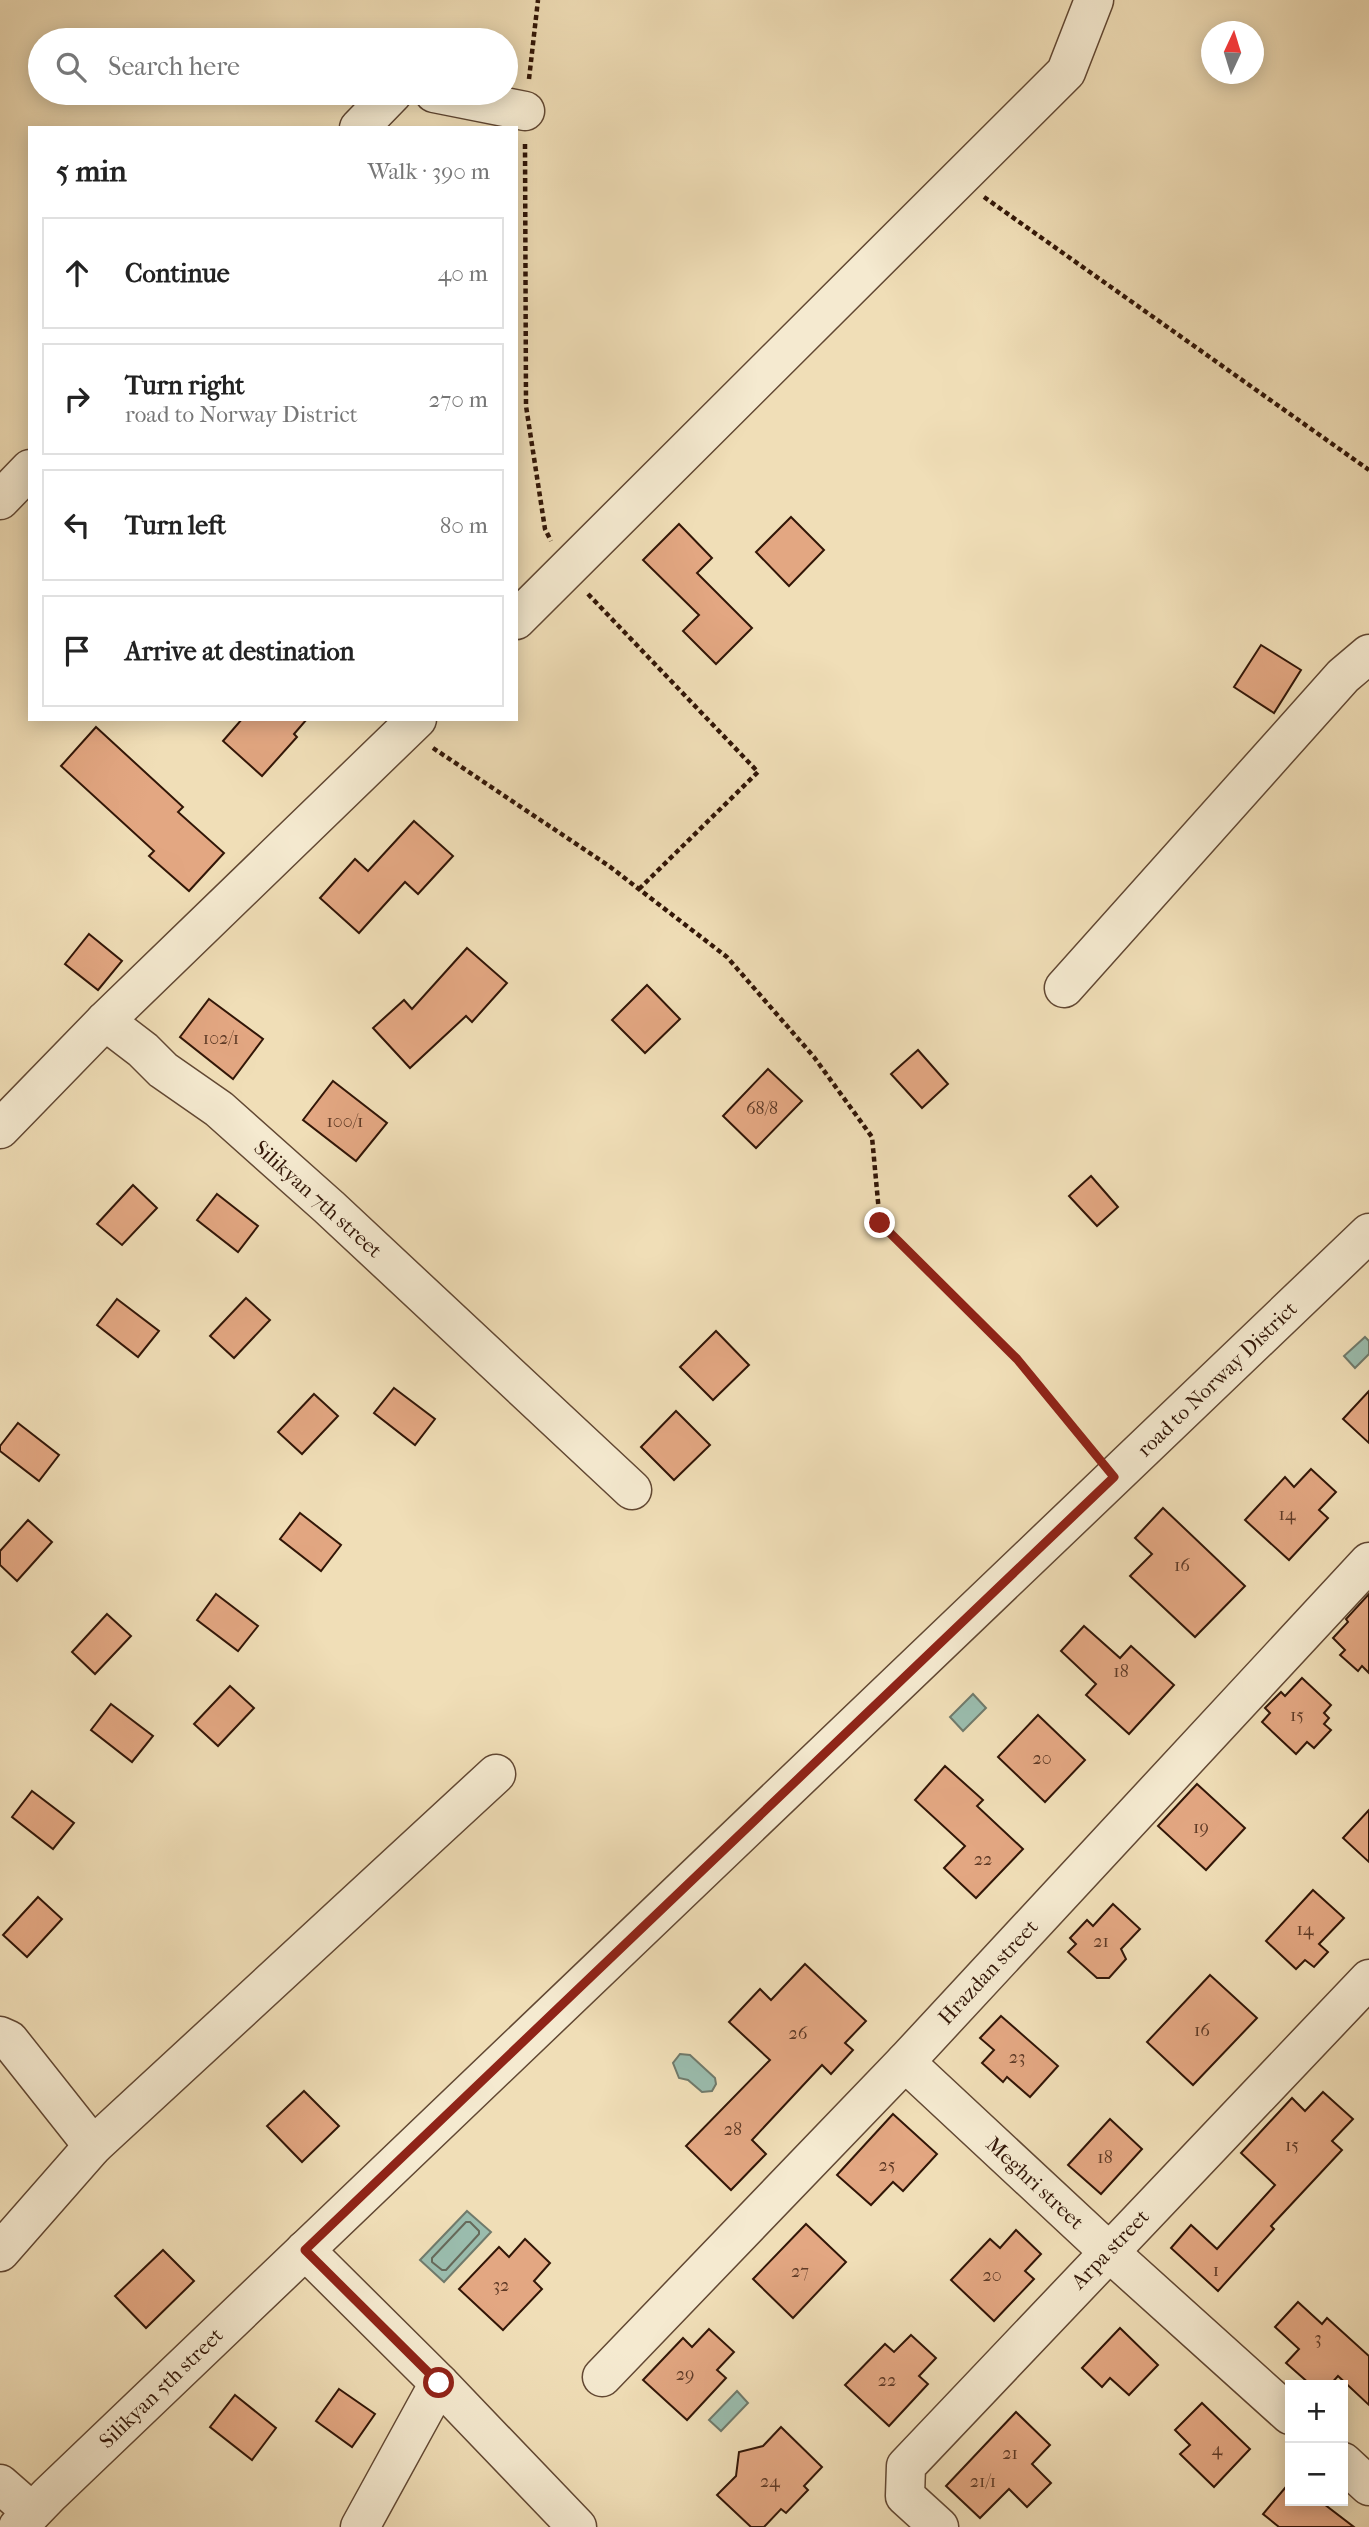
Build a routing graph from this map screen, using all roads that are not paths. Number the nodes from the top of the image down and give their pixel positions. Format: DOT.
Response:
graph roads {
  1 [pos="1091,2"];
  2 [pos="381,105"];
  3 [pos="495,105"];
  4 [pos="525,111"];
  5 [pos="361,126"];
  6 [pos="28,471"];
  7 [pos="0,500"];
  8 [pos="518,618"];
  9 [pos="1369,654"];
  10 [pos="422,732"];
  11 [pos="1064,988"];
  12 [pos="105,1021"];
  13 [pos="0,1129"];
  14 [pos="1369,1233"];
  15 [pos="632,1490"];
  16 [pos="1369,1562"];
  17 [pos="496,1774"];
  18 [pos="1369,1979"];
  19 [pos="0,2036"];
  20 [pos="905,2062"];
  21 [pos="93,2147"];
  22 [pos="305,2250"];
  23 [pos="1108,2251"];
  24 [pos="0,2252"];
  25 [pos="602,2377"];
  26 [pos="439,2383"];
  27 [pos="1285,2410"];
  28 [pos="1348,2467"];
  29 [pos="0,2484"];
  30 [pos="1369,2486"];
  31 [pos="25,2520"];
  32 [pos="360,2527"];
  33 [pos="577,2527"];
  34 [pos="939,2527"];
  1 -- 8 [label="street"];
  2 -- 5 [label="street"];
  3 -- 4 [label="street"];
  6 -- 7 [label="street"];
  9 -- 11 [label="street"];
  10 -- 12 [label="street"];
  12 -- 13 [label="street"];
  12 -- 15 [label="street, Silikyan 7th street"];
  14 -- 22 [label="street, road to Norway District"];
  16 -- 20 [label="street, Hrazdan street"];
  17 -- 21 [label="street"];
  18 -- 23 [label="street, Arpa street"];
  19 -- 21 [label="street"];
  20 -- 23 [label="street, Meghri street"];
  20 -- 25 [label="street, Hrazdan street"];
  21 -- 24 [label="street"];
  22 -- 26 [label="street"];
  22 -- 31 [label="street, Silikyan 5th street"];
  23 -- 27 [label="street, Meghri street"];
  23 -- 34 [label="street, Arpa street"];
  26 -- 32 [label="street"];
  26 -- 33 [label="street"];
  28 -- 30 [label="street"];
  29 -- 31 [label="street"];
}
